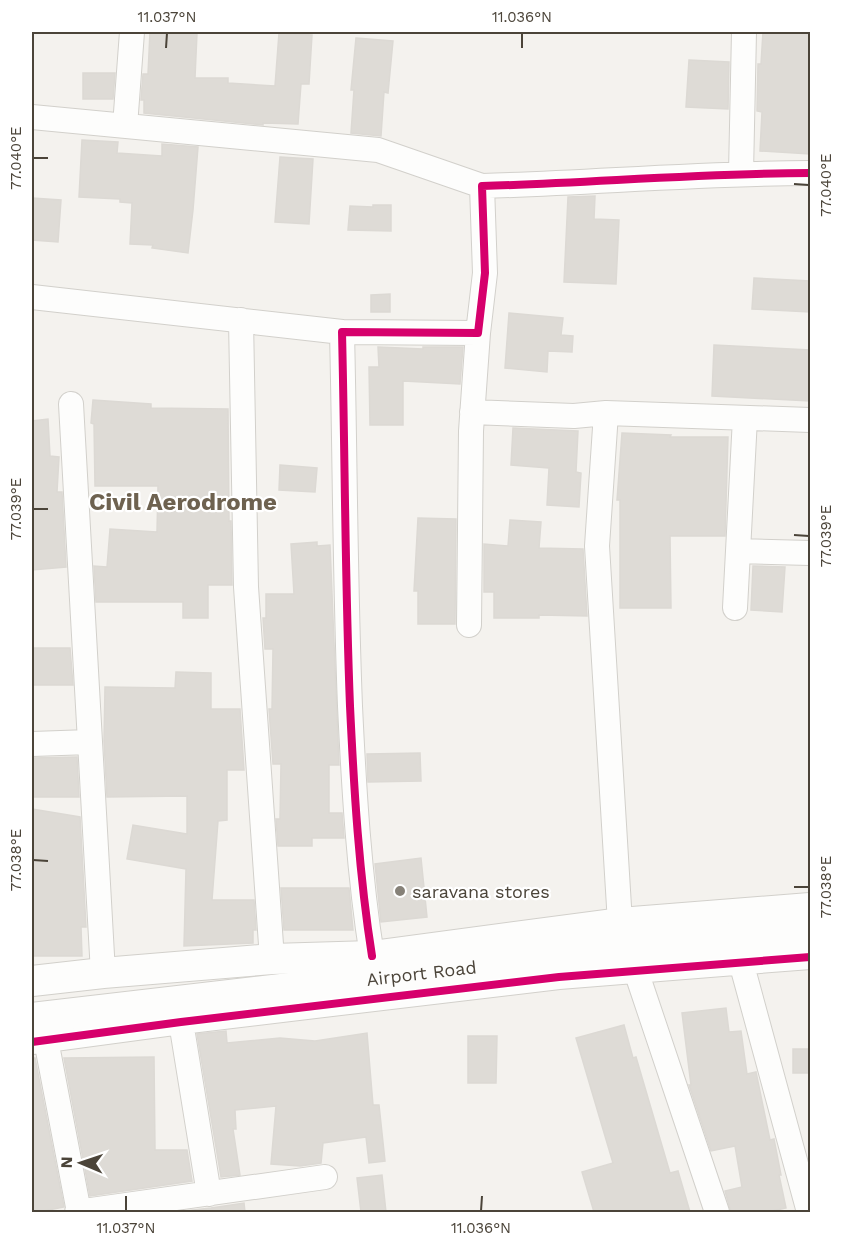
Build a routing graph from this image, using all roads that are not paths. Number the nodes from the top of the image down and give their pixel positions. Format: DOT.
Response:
graph roads {
  1 [pos="132,32"];
  2 [pos="744,32"];
  3 [pos="32,117"];
  4 [pos="125,126"];
  5 [pos="741,173"];
  6 [pos="810,173"];
  7 [pos="482,186"];
  8 [pos="32,297"];
  9 [pos="241,320"];
  10 [pos="342,332"];
  11 [pos="478,333"];
  12 [pos="71,404"];
  13 [pos="472,412"];
  14 [pos="606,413"];
  15 [pos="745,418"];
  16 [pos="810,420"];
  17 [pos="738,551"];
  18 [pos="810,553"];
  19 [pos="735,608"];
  20 [pos="469,624"];
  21 [pos="90,742"];
  22 [pos="32,744"];
  23 [pos="810,908"];
  24 [pos="620,923"];
  25 [pos="810,933"];
  26 [pos="372,956"];
  27 [pos="810,957"];
  28 [pos="272,959"];
  29 [pos="741,962"];
  30 [pos="636,971"];
  31 [pos="103,973"];
  32 [pos="32,981"];
  33 [pos="181,1022"];
  34 [pos="36,1033"];
  35 [pos="805,1176"];
  36 [pos="325,1177"];
  37 [pos="208,1194"];
  38 [pos="78,1212"];
  39 [pos="717,1212"];
  40 [pos="809,1212"];
  1 -- 4 [label="street"];
  2 -- 5 [label="street"];
  3 -- 4 [label="street"];
  4 -- 7 [label="street"];
  5 -- 6 [label="street"];
  5 -- 7 [label="street"];
  7 -- 11 [label="street"];
  8 -- 9 [label="street"];
  9 -- 10 [label="street"];
  9 -- 28 [label="street"];
  10 -- 11 [label="street"];
  10 -- 26 [label="street"];
  11 -- 13 [label="street"];
  12 -- 21 [label="street"];
  13 -- 14 [label="street"];
  13 -- 20 [label="street"];
  14 -- 15 [label="street"];
  14 -- 24 [label="street"];
  15 -- 16 [label="street"];
  15 -- 17 [label="street"];
  17 -- 18 [label="street"];
  17 -- 19 [label="street"];
  21 -- 22 [label="street"];
  21 -- 31 [label="street"];
  23 -- 24 [label="street, Airport Road"];
  24 -- 26 [label="street, Airport Road"];
  25 -- 34 [label="street, Airport Road"];
  26 -- 28 [label="street, Airport Road"];
  27 -- 29 [label="street"];
  28 -- 31 [label="street, Airport Road"];
  29 -- 30 [label="street"];
  29 -- 35 [label="street"];
  30 -- 33 [label="street"];
  30 -- 39 [label="street"];
  31 -- 32 [label="street, Airport Road"];
  33 -- 34 [label="street"];
  33 -- 37 [label="street"];
  34 -- 38 [label="street"];
  35 -- 40 [label="street"];
  36 -- 37 [label="street"];
  37 -- 38 [label="street"];
}
